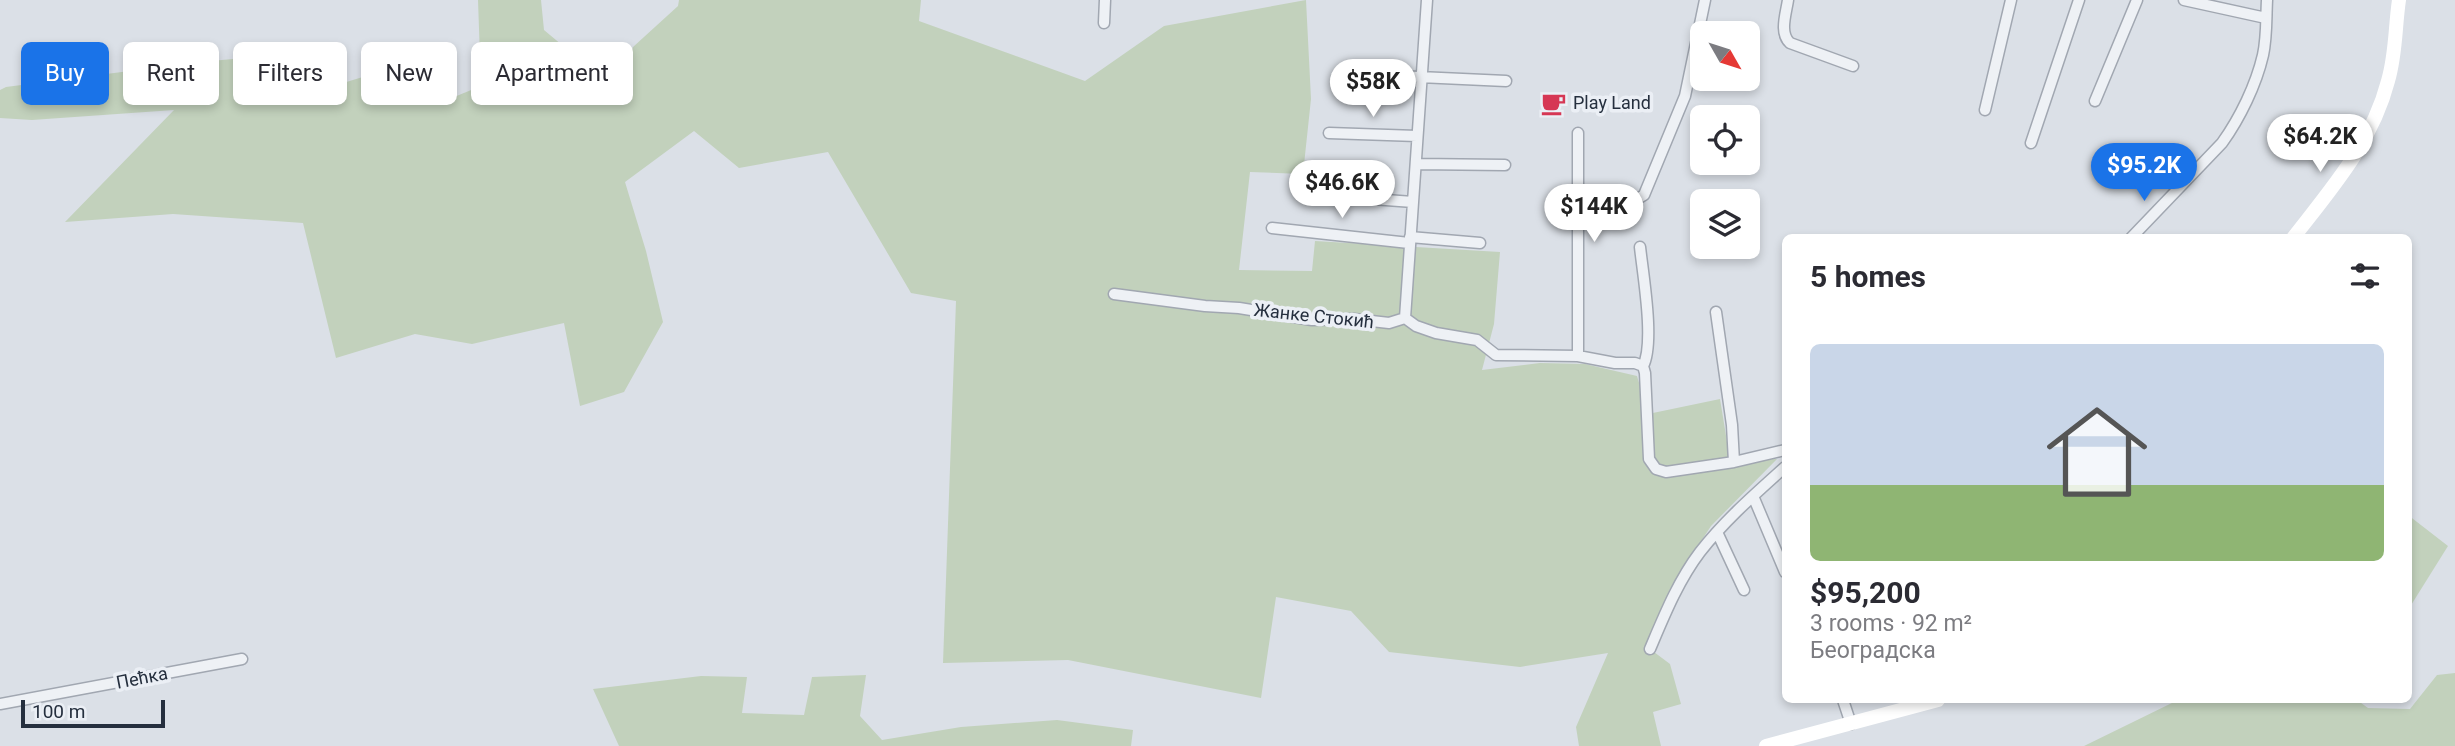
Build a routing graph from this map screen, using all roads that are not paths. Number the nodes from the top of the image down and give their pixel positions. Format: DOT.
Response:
graph roads {
  1 [pos="1105,0"];
  2 [pos="1427,0"];
  3 [pos="1705,0"];
  4 [pos="1788,0"];
  5 [pos="2011,0"];
  6 [pos="2079,0"];
  7 [pos="2137,0"];
  8 [pos="2184,0"];
  9 [pos="2267,0"];
  10 [pos="2399,0"];
  11 [pos="2266,18"];
  12 [pos="1104,23"];
  13 [pos="1853,66"];
  14 [pos="1354,74"];
  15 [pos="1420,78"];
  16 [pos="1506,81"];
  17 [pos="2095,101"];
  18 [pos="1985,110"];
  19 [pos="1329,133"];
  20 [pos="1578,133"];
  21 [pos="1417,136"];
  22 [pos="2031,143"];
  23 [pos="1416,164"];
  24 [pos="1505,165"];
  25 [pos="1332,195"];
  26 [pos="1579,196"];
  27 [pos="1412,202"];
  28 [pos="1272,228"];
  29 [pos="2136,234"];
  30 [pos="2296,234"];
  31 [pos="1410,240"];
  32 [pos="1480,243"];
  33 [pos="1640,247"];
  34 [pos="1114,294"];
  35 [pos="1716,312"];
  36 [pos="1405,318"];
  37 [pos="1578,356"];
  38 [pos="1643,366"];
  39 [pos="1782,451"];
  40 [pos="1734,462"];
  41 [pos="1782,470"];
  42 [pos="1753,496"];
  43 [pos="1717,531"];
  44 [pos="1782,565"];
  45 [pos="1744,590"];
  46 [pos="1650,649"];
  47 [pos="242,659"];
  48 [pos="1844,703"];
  49 [pos="1927,703"];
  50 [pos="0,704"];
  51 [pos="1851,724"];
  52 [pos="1766,746"];
  1 -- 12 [label="street"];
  2 -- 15 [label="street"];
  3 -- 26 [label="street"];
  4 -- 13 [label="street"];
  5 -- 18 [label="street"];
  6 -- 22 [label="street"];
  7 -- 17 [label="street"];
  8 -- 11 [label="street"];
  9 -- 11 [label="street"];
  10 -- 30 [label="street"];
  11 -- 29 [label="street"];
  14 -- 15 [label="street"];
  15 -- 16 [label="street"];
  15 -- 21 [label="street"];
  19 -- 21 [label="street"];
  20 -- 26 [label="street"];
  21 -- 23 [label="street"];
  23 -- 24 [label="street"];
  23 -- 27 [label="street"];
  25 -- 27 [label="street"];
  26 -- 37 [label="street"];
  27 -- 31 [label="street"];
  28 -- 31 [label="street"];
  31 -- 32 [label="street"];
  31 -- 36 [label="street"];
  33 -- 38 [label="street"];
  34 -- 36 [label="street, Жанке Стокић"];
  35 -- 40 [label="street"];
  36 -- 37 [label="street"];
  37 -- 38 [label="street"];
  38 -- 40 [label="street"];
  39 -- 40 [label="street"];
  41 -- 42 [label="street"];
  42 -- 43 [label="street"];
  42 -- 44 [label="street"];
  43 -- 45 [label="street"];
  43 -- 46 [label="street"];
  47 -- 50 [label="street, Пећка"];
  48 -- 51 [label="street"];
  49 -- 51 [label="street"];
  51 -- 52 [label="street"];
}
